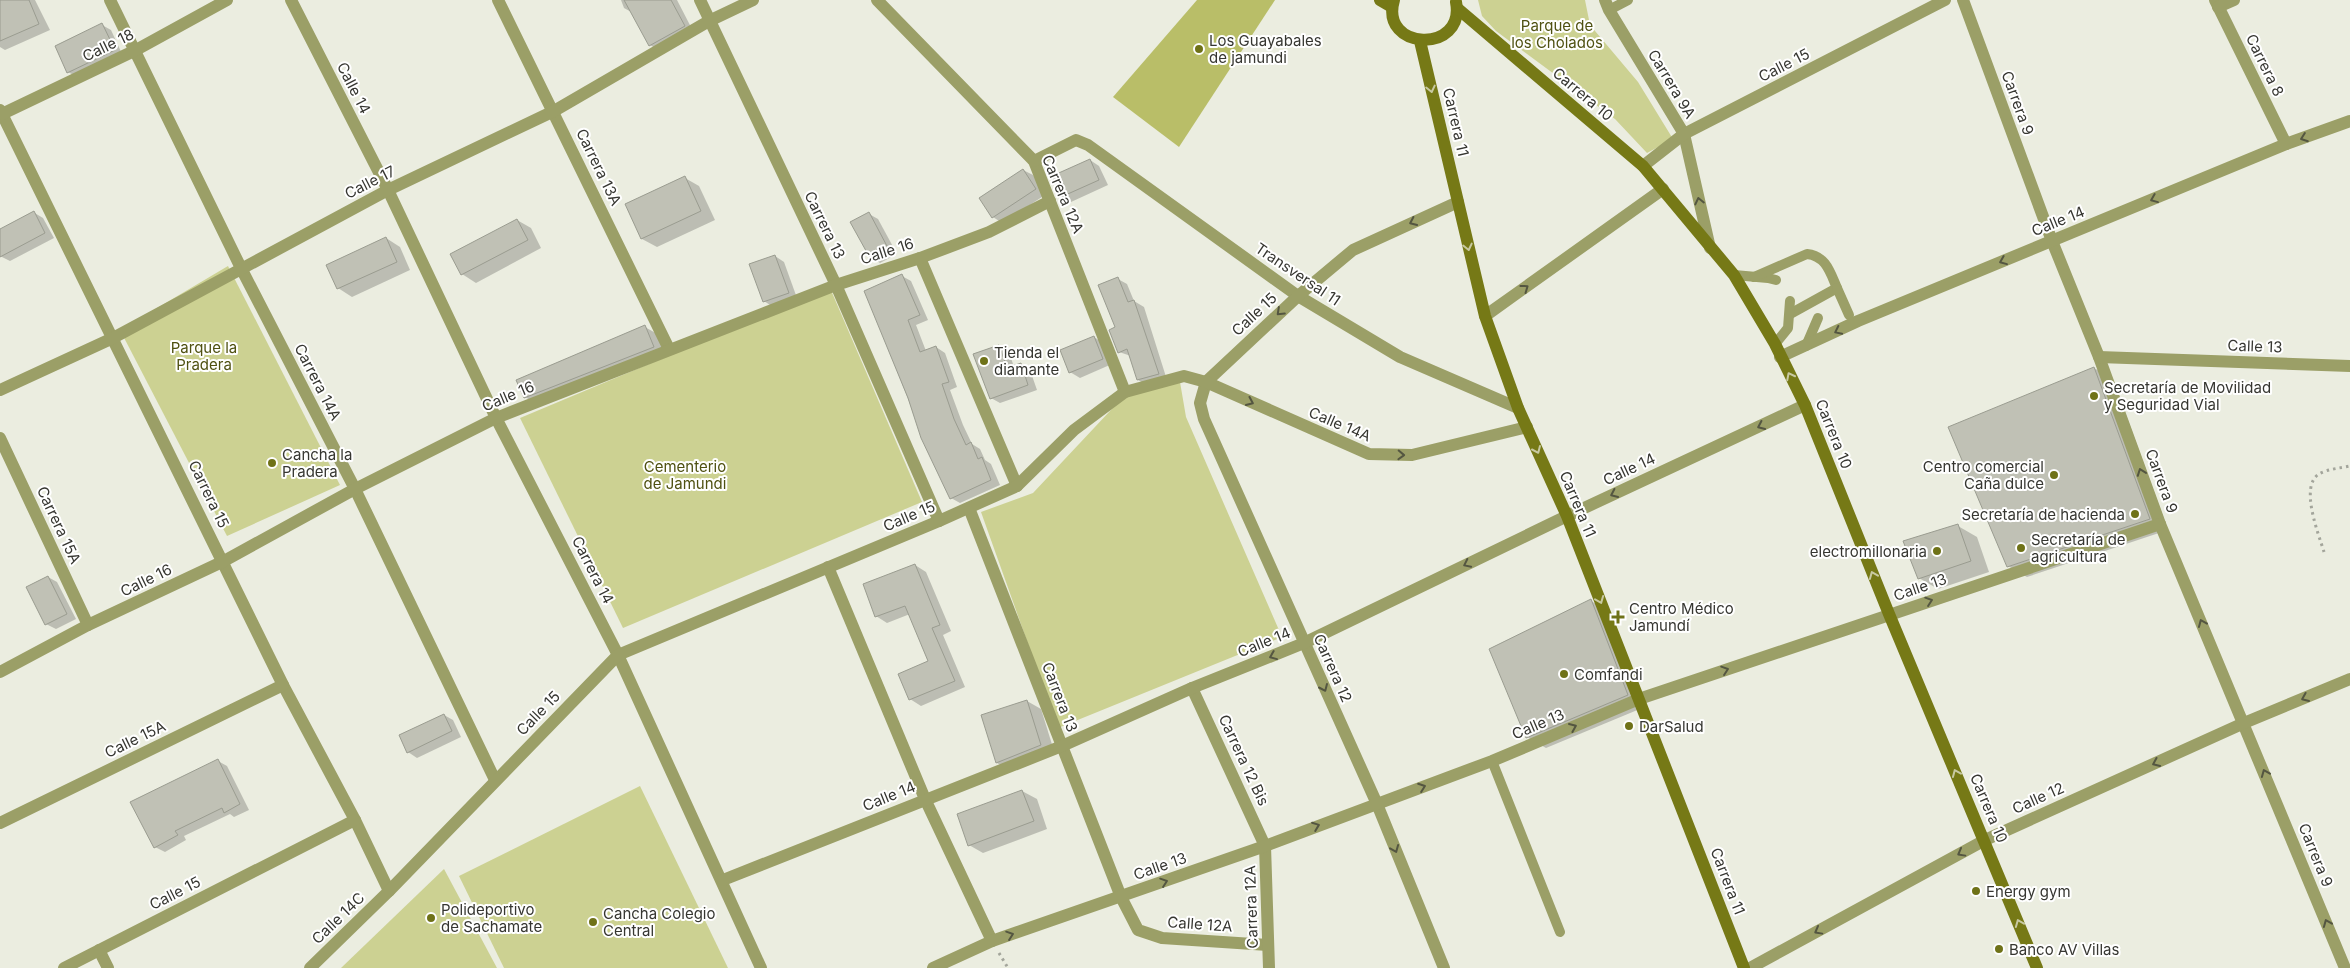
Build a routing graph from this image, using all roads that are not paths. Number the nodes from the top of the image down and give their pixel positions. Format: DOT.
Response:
graph roads {
  1 [pos="110,0"];
  2 [pos="227,0"];
  3 [pos="292,0"];
  4 [pos="498,0"];
  5 [pos="700,0"];
  6 [pos="753,0"];
  7 [pos="877,0"];
  8 [pos="1380,0"];
  9 [pos="1628,0"];
  10 [pos="1945,0"];
  11 [pos="1963,0"];
  12 [pos="2234,0"];
  13 [pos="2217,3"];
  14 [pos="1393,4"];
  15 [pos="1456,4"];
  16 [pos="1607,5"];
  17 [pos="709,21"];
  18 [pos="1420,41"];
  19 [pos="136,50"];
  20 [pos="1,112"];
  21 [pos="554,112"];
  22 [pos="2350,121"];
  23 [pos="1684,134"];
  24 [pos="2286,144"];
  25 [pos="1034,161"];
  26 [pos="1643,166"];
  27 [pos="1663,189"];
  28 [pos="388,190"];
  29 [pos="1050,201"];
  30 [pos="1458,202"];
  31 [pos="2052,241"];
  32 [pos="1710,248"];
  33 [pos="920,258"];
  34 [pos="241,268"];
  35 [pos="1734,276"];
  36 [pos="1754,277"];
  37 [pos="1776,280"];
  38 [pos="836,285"];
  39 [pos="1837,288"];
  40 [pos="1298,296"];
  41 [pos="1790,301"];
  42 [pos="1836,308"];
  43 [pos="1790,314"];
  44 [pos="1485,316"];
  45 [pos="1818,318"];
  46 [pos="1853,318"];
  47 [pos="114,338"];
  48 [pos="1775,344"];
  49 [pos="1806,346"];
  50 [pos="669,349"];
  51 [pos="1780,357"];
  52 [pos="2099,357"];
  53 [pos="2350,366"];
  54 [pos="1206,382"];
  55 [pos="0,390"];
  56 [pos="1125,392"];
  57 [pos="1805,405"];
  58 [pos="1518,408"];
  59 [pos="496,418"];
  60 [pos="1527,427"];
  61 [pos="0,438"];
  62 [pos="1017,486"];
  63 [pos="355,489"];
  64 [pos="969,508"];
  65 [pos="1567,516"];
  66 [pos="939,521"];
  67 [pos="2160,524"];
  68 [pos="224,560"];
  69 [pos="828,567"];
  70 [pos="1889,614"];
  71 [pos="88,625"];
  72 [pos="1304,644"];
  73 [pos="618,655"];
  74 [pos="0,672"];
  75 [pos="2350,679"];
  76 [pos="284,685"];
  77 [pos="1192,688"];
  78 [pos="1639,700"];
  79 [pos="2244,723"];
  80 [pos="1062,746"];
  81 [pos="1492,761"];
  82 [pos="495,780"];
  83 [pos="925,799"];
  84 [pos="1376,804"];
  85 [pos="355,820"];
  86 [pos="0,823"];
  87 [pos="1985,840"];
  88 [pos="1265,846"];
  89 [pos="723,880"];
  90 [pos="389,891"];
  91 [pos="1121,897"];
  92 [pos="1560,932"];
  93 [pos="992,941"];
  94 [pos="1268,945"];
  95 [pos="99,950"];
  96 [pos="64,968"];
  97 [pos="108,968"];
  98 [pos="310,968"];
  99 [pos="761,968"];
  100 [pos="933,968"];
  101 [pos="1269,968"];
  102 [pos="1444,968"];
  103 [pos="1744,968"];
  104 [pos="1750,968"];
  105 [pos="2037,968"];
  106 [pos="2345,968"];
  1 -- 19 [label="street, Carrera 14A"];
  2 -- 19 [label="street, Calle 18"];
  3 -- 28 [label="street, Calle 14"];
  4 -- 21 [label="street, Carrera 13A"];
  5 -- 17 [label="street, Carrera 13"];
  6 -- 17 [label="street, Calle 17"];
  7 -- 25 [label="street, Carrera 12A"];
  8 -- 14 [label="main road"];
  9 -- 16 [label="lane"];
  10 -- 23 [label="street, Calle 15"];
  11 -- 31 [label="street, Carrera 9"];
  12 -- 13 [label="street"];
  13 -- 24 [label="street, Carrera 8"];
  14 -- 18 [label="main road"];
  15 -- 18 [label="main road"];
  15 -- 26 [label="main road, Carrera 10"];
  16 -- 23 [label="street, Carrera 9A"];
  17 -- 21 [label="street, Calle 17"];
  17 -- 38 [label="street, Carrera 13"];
  18 -- 30 [label="main road, Carrera 11, one-way"];
  19 -- 20 [label="street, Calle 18"];
  19 -- 34 [label="street, Carrera 14A"];
  20 -- 47 [label="street, Carrera 15"];
  21 -- 28 [label="street, Calle 17"];
  21 -- 50 [label="street, Carrera 13A"];
  22 -- 24 [label="street, Calle 14, one-way"];
  23 -- 26 [label="street, Calle 15"];
  32 -- 23 [label="street, Carrera 9A, one-way"];
  24 -- 31 [label="street, Calle 14, one-way"];
  25 -- 29 [label="street, Carrera 12A"];
  25 -- 40 [label="street, Transversal 11"];
  26 -- 27 [label="main road, Carrera 10"];
  27 -- 32 [label="main road, Carrera 10"];
  44 -- 27 [label="street, one-way"];
  28 -- 34 [label="street, Calle 17"];
  28 -- 59 [label="street, Carrera 14"];
  29 -- 33 [label="street, Calle 16"];
  29 -- 56 [label="street, Carrera 12A"];
  30 -- 40 [label="street, Calle 15, one-way"];
  30 -- 44 [label="main road, Carrera 11, one-way"];
  31 -- 46 [label="street, Calle 14, one-way"];
  31 -- 52 [label="street, Carrera 9"];
  32 -- 35 [label="main road, Carrera 10"];
  33 -- 38 [label="street, Calle 16"];
  33 -- 62 [label="street"];
  34 -- 47 [label="street, Calle 17"];
  34 -- 63 [label="street, Carrera 14A"];
  35 -- 36 [label="lane"];
  35 -- 48 [label="main road, Carrera 10"];
  36 -- 37 [label="lane"];
  36 -- 39 [label="lane"];
  38 -- 50 [label="street, Calle 16"];
  38 -- 66 [label="street, Carrera 13"];
  39 -- 43 [label="lane"];
  39 -- 46 [label="lane"];
  40 -- 54 [label="street, Calle 15, one-way"];
  40 -- 58 [label="street, Transversal 11"];
  41 -- 43 [label="lane"];
  42 -- 46 [label="lane"];
  43 -- 48 [label="lane"];
  44 -- 58 [label="main road, Carrera 11"];
  45 -- 49 [label="lane"];
  46 -- 49 [label="street, Calle 14, one-way"];
  47 -- 55 [label="street, Calle 17"];
  47 -- 68 [label="street, Carrera 15"];
  48 -- 51 [label="main road, Carrera 10"];
  49 -- 51 [label="street, Calle 14"];
  50 -- 59 [label="street, Calle 16"];
  57 -- 51 [label="main road, Carrera 10, one-way"];
  52 -- 53 [label="street, Calle 13"];
  67 -- 52 [label="street, Carrera 9, one-way"];
  54 -- 56 [label="street, Calle 15"];
  54 -- 60 [label="street, Calle 14A, one-way"];
  54 -- 72 [label="street, Carrera 12"];
  56 -- 62 [label="street, Calle 15"];
  57 -- 65 [label="street, Calle 14, one-way"];
  70 -- 57 [label="main road, Carrera 10, one-way"];
  58 -- 60 [label="main road, Carrera 11"];
  59 -- 63 [label="street, Calle 16"];
  59 -- 73 [label="street, Carrera 14"];
  60 -- 65 [label="main road, Carrera 11, one-way"];
  61 -- 71 [label="street, Carrera 15A"];
  62 -- 64 [label="street, Calle 15"];
  63 -- 68 [label="street, Calle 16"];
  63 -- 82 [label="street, Carrera 14A"];
  64 -- 66 [label="street, Calle 15"];
  64 -- 80 [label="street, Carrera 13"];
  65 -- 72 [label="street, Calle 14, one-way"];
  65 -- 78 [label="main road, Carrera 11, one-way"];
  66 -- 69 [label="street, Calle 15"];
  70 -- 67 [label="street, Calle 13, one-way"];
  79 -- 67 [label="street, Carrera 9, one-way"];
  68 -- 71 [label="street, Calle 16"];
  68 -- 76 [label="street, Carrera 15"];
  69 -- 73 [label="street, Calle 15"];
  69 -- 83 [label="street"];
  78 -- 70 [label="street, Calle 13, one-way"];
  87 -- 70 [label="main road, Carrera 10, one-way"];
  71 -- 74 [label="street, Calle 16"];
  72 -- 77 [label="street, Calle 14, one-way"];
  72 -- 84 [label="street, Carrera 12, one-way"];
  73 -- 82 [label="street, Calle 15"];
  73 -- 89 [label="street, Carrera 14"];
  75 -- 79 [label="street, Calle 12, one-way"];
  76 -- 85 [label="street, Carrera 15"];
  76 -- 86 [label="street, Calle 15A"];
  77 -- 80 [label="street, Calle 14"];
  77 -- 88 [label="street, Carrera 12 Bis"];
  81 -- 78 [label="street, Calle 13, one-way"];
  78 -- 103 [label="main road, Carrera 11"];
  79 -- 87 [label="street, Calle 12, one-way"];
  106 -- 79 [label="street, Carrera 9, one-way"];
  80 -- 83 [label="street, Calle 14"];
  80 -- 91 [label="street, Carrera 13"];
  84 -- 81 [label="street, Calle 13, one-way"];
  81 -- 92 [label="lane"];
  82 -- 90 [label="street, Calle 15"];
  83 -- 89 [label="street, Calle 14"];
  83 -- 93 [label="street"];
  88 -- 84 [label="street, Calle 13, one-way"];
  84 -- 102 [label="street, Carrera 12, one-way"];
  85 -- 90 [label="street, Carrera 15"];
  85 -- 95 [label="street, Calle 15"];
  87 -- 104 [label="street, Calle 12, one-way"];
  105 -- 87 [label="main road, Carrera 10, one-way"];
  91 -- 88 [label="street, Calle 13, one-way"];
  88 -- 94 [label="street, Carrera 12A"];
  89 -- 99 [label="street, Carrera 14"];
  90 -- 98 [label="street, Calle 14C"];
  93 -- 91 [label="street, Calle 13, one-way"];
  91 -- 94 [label="street, Calle 12A"];
  93 -- 100 [label="street, Calle 13"];
  94 -- 101 [label="street, Carrera 12A"];
  95 -- 96 [label="street, Calle 15"];
  95 -- 97 [label="street"];
}
